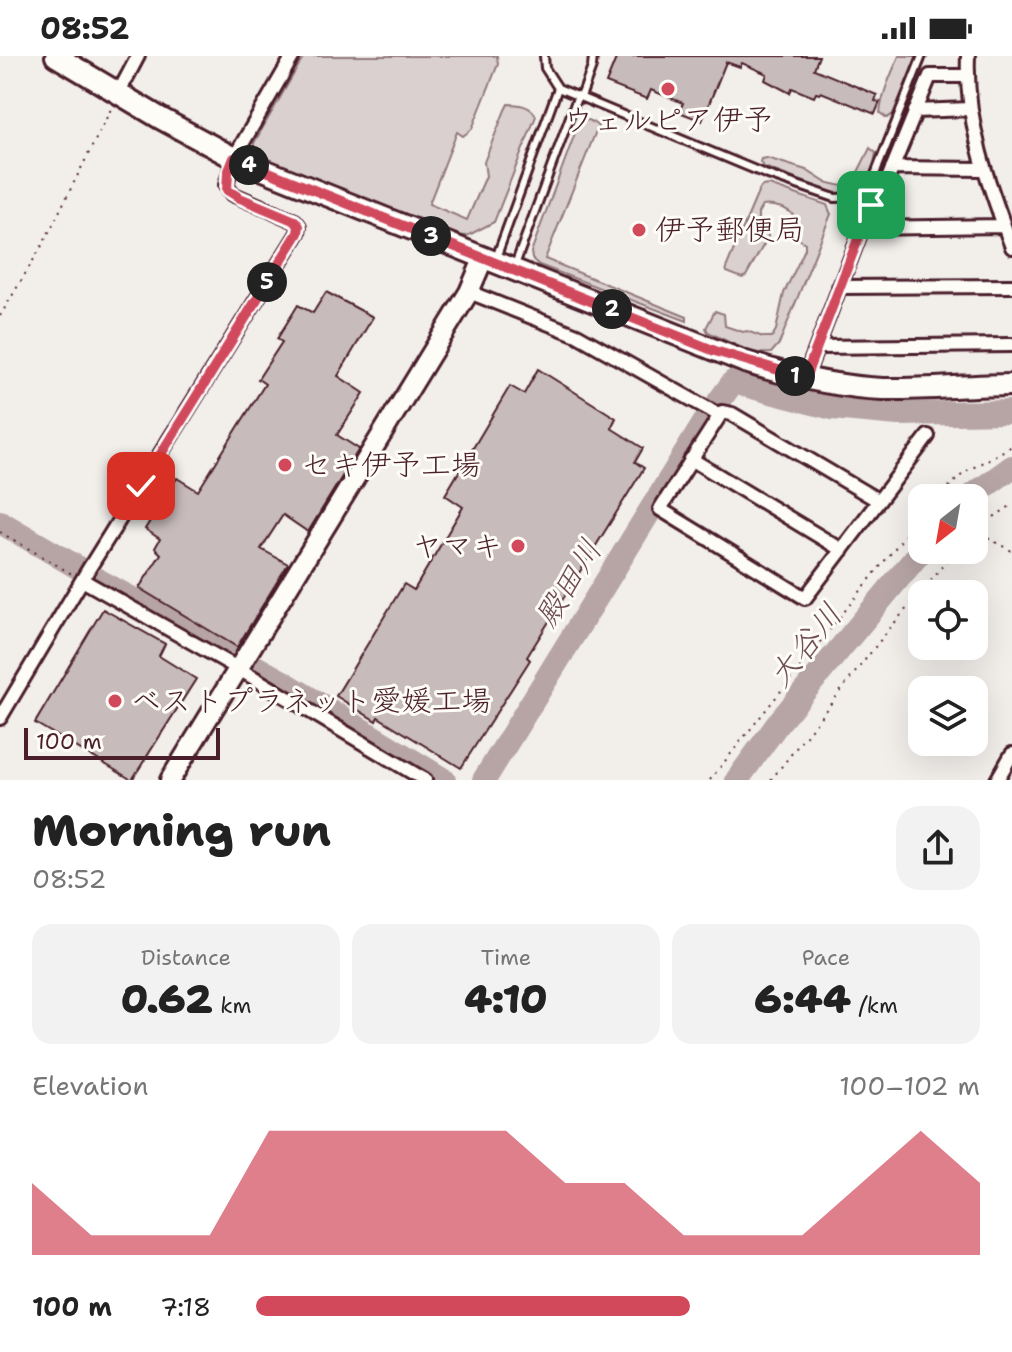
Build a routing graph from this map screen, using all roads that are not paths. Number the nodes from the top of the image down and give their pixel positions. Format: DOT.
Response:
graph roads {
  1 [pos="56,56"];
  2 [pos="138,56"];
  3 [pos="293,56"];
  4 [pos="544,56"];
  5 [pos="593,56"];
  6 [pos="922,56"];
  7 [pos="968,56"];
  8 [pos="967,76"];
  9 [pos="558,88"];
  10 [pos="118,94"];
  11 [pos="579,96"];
  12 [pos="971,109"];
  13 [pos="915,111"];
  14 [pos="234,158"];
  15 [pos="892,168"];
  16 [pos="982,169"];
  17 [pos="1004,226"];
  18 [pos="862,228"];
  19 [pos="1012,247"];
  20 [pos="497,262"];
  21 [pos="1012,286"];
  22 [pos="839,287"];
  23 [pos="469,292"];
  24 [pos="1012,345"];
  25 [pos="817,347"];
  26 [pos="805,378"];
  27 [pos="1012,385"];
  28 [pos="719,415"];
  29 [pos="928,436"];
  30 [pos="691,459"];
  31 [pos="879,501"];
  32 [pos="842,550"];
  33 [pos="84,581"];
  34 [pos="239,669"];
  35 [pos="0,718"];
  36 [pos="1012,754"];
  37 [pos="170,780"];
  38 [pos="425,780"];
  39 [pos="997,780"];
  1 -- 10 [label="main road"];
  2 -- 10 [label="street"];
  3 -- 14 [label="street"];
  4 -- 9 [label="lane"];
  5 -- 11 [label="lane"];
  6 -- 11 [label="lane"];
  7 -- 8 [label="street"];
  8 -- 12 [label="street"];
  8 -- 13 [label="street"];
  9 -- 11 [label="lane"];
  9 -- 20 [label="lane"];
  10 -- 14 [label="main road"];
  11 -- 20 [label="lane"];
  12 -- 13 [label="street"];
  12 -- 16 [label="street"];
  13 -- 15 [label="street"];
  14 -- 20 [label="main road"];
  14 -- 33 [label="street"];
  15 -- 16 [label="street"];
  15 -- 18 [label="street"];
  16 -- 17 [label="street"];
  17 -- 18 [label="street"];
  17 -- 19 [label="street"];
  18 -- 22 [label="street"];
  20 -- 23 [label="street"];
  20 -- 26 [label="main road"];
  21 -- 22 [label="street"];
  22 -- 25 [label="street"];
  23 -- 28 [label="street"];
  23 -- 34 [label="street"];
  24 -- 25 [label="street"];
  25 -- 26 [label="street"];
  26 -- 27 [label="main road"];
  28 -- 30 [label="street"];
  28 -- 31 [label="street"];
  29 -- 31 [label="street"];
  30 -- 32 [label="street"];
  30 -- 32 [label="street"];
  31 -- 32 [label="street"];
  33 -- 34 [label="street"];
  33 -- 35 [label="street"];
  34 -- 37 [label="street"];
  34 -- 38 [label="street"];
  36 -- 39 [label="street"];
}
